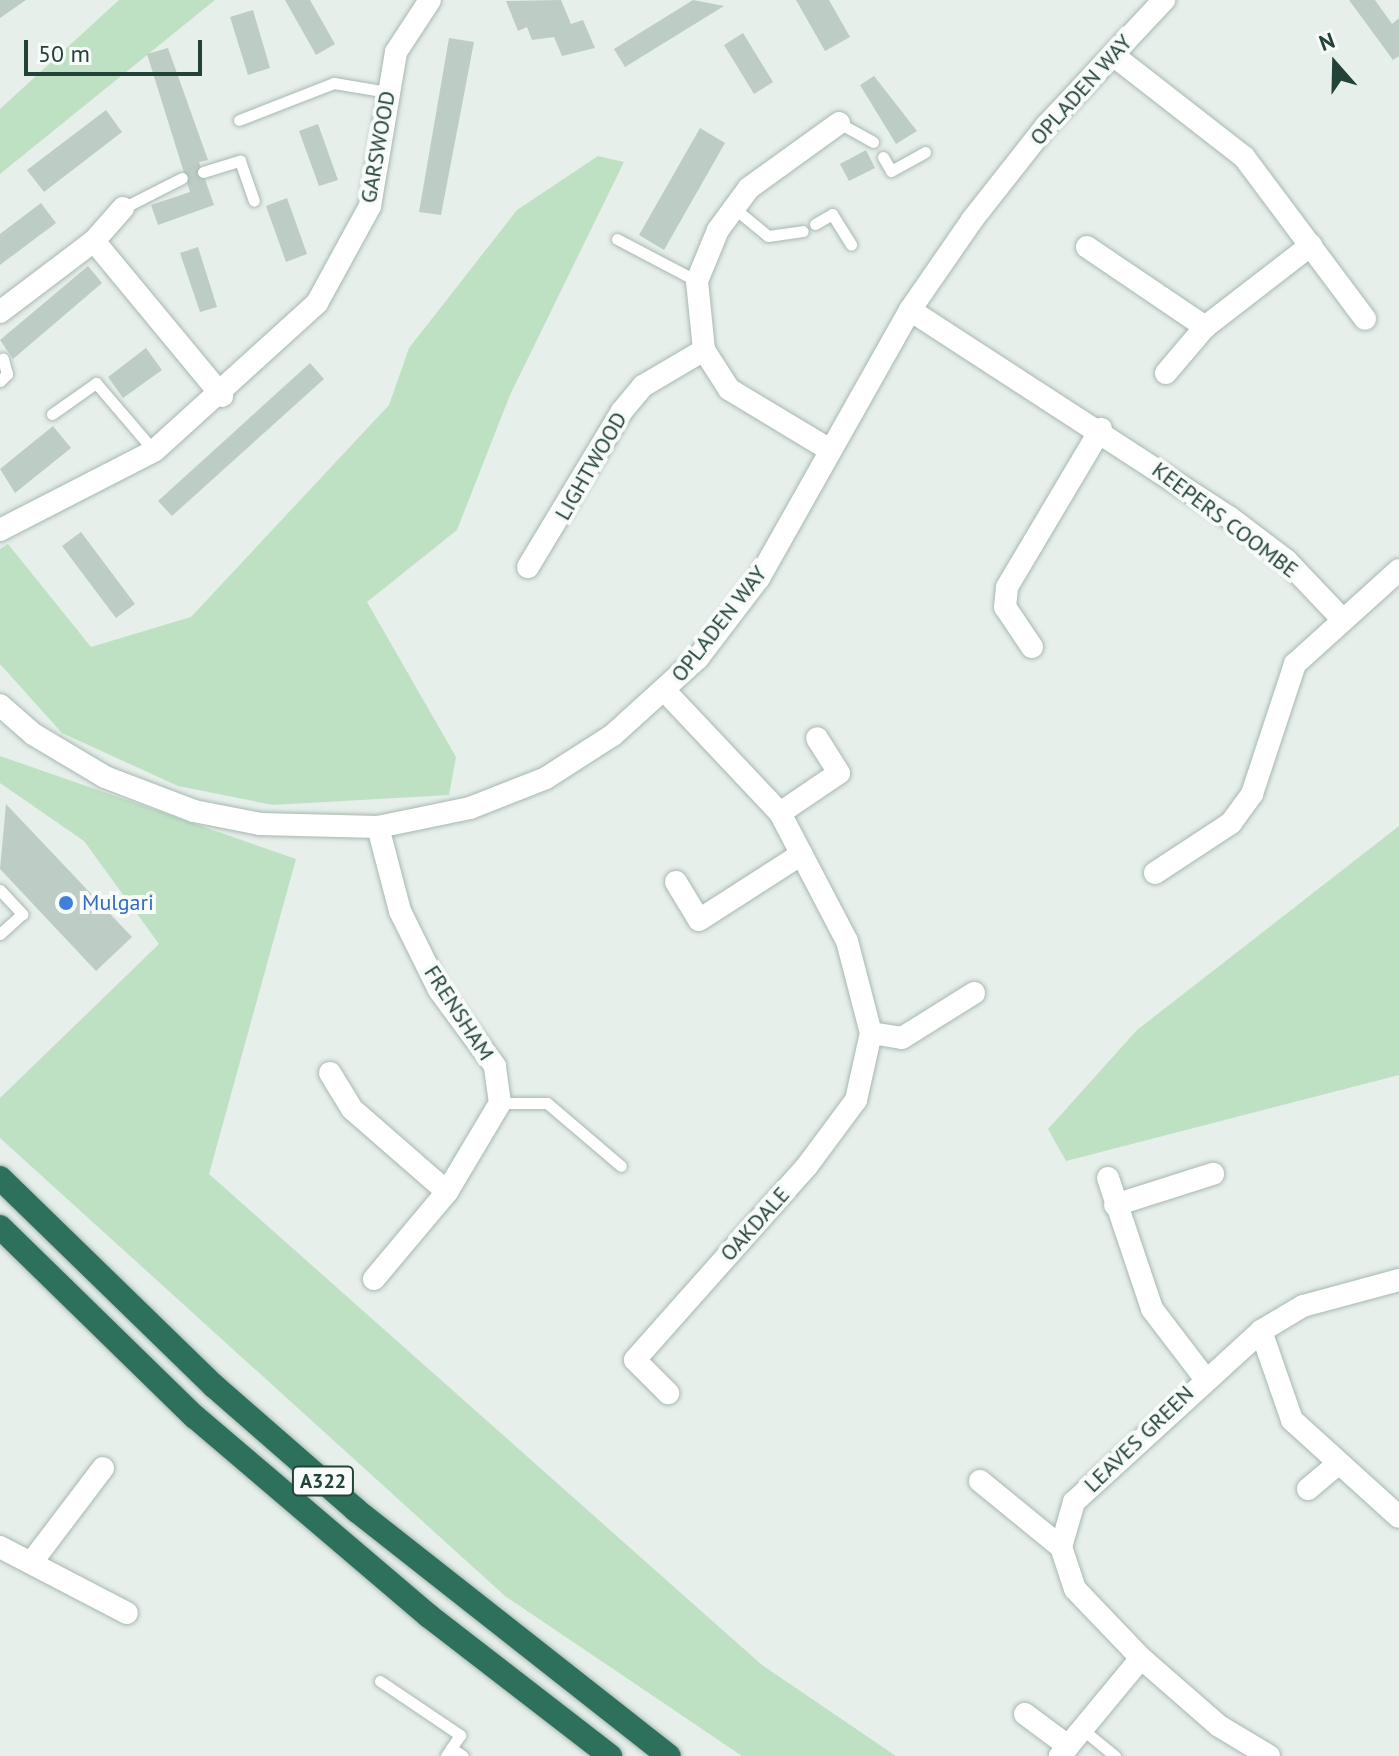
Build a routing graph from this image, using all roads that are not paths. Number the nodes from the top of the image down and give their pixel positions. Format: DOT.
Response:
graph roads {
  1 [pos="430,0"];
  2 [pos="1164,0"];
  3 [pos="1113,55"];
  4 [pos="388,92"];
  5 [pos="239,120"];
  6 [pos="839,123"];
  7 [pos="873,142"];
  8 [pos="925,152"];
  9 [pos="883,157"];
  10 [pos="203,172"];
  11 [pos="182,178"];
  12 [pos="254,201"];
  13 [pos="123,208"];
  14 [pos="734,208"];
  15 [pos="815,224"];
  16 [pos="803,231"];
  17 [pos="617,239"];
  18 [pos="94,241"];
  19 [pos="851,244"];
  20 [pos="1311,245"];
  21 [pos="1087,247"];
  22 [pos="697,281"];
  23 [pos="910,310"];
  24 [pos="0,312"];
  25 [pos="1365,319"];
  26 [pos="1205,327"];
  27 [pos="704,350"];
  28 [pos="3,359"];
  29 [pos="1166,373"];
  30 [pos="0,381"];
  31 [pos="222,396"];
  32 [pos="52,414"];
  33 [pos="1101,429"];
  34 [pos="830,450"];
  35 [pos="154,451"];
  36 [pos="0,530"];
  37 [pos="528,567"];
  38 [pos="1399,570"];
  39 [pos="1342,619"];
  40 [pos="1032,647"];
  41 [pos="666,692"];
  42 [pos="0,705"];
  43 [pos="817,738"];
  44 [pos="780,813"];
  45 [pos="378,827"];
  46 [pos="802,854"];
  47 [pos="1155,873"];
  48 [pos="676,882"];
  49 [pos="0,890"];
  50 [pos="0,934"];
  51 [pos="974,993"];
  52 [pos="871,1033"];
  53 [pos="330,1073"];
  54 [pos="500,1103"];
  55 [pos="621,1166"];
  56 [pos="1213,1174"];
  57 [pos="0,1178"];
  58 [pos="1108,1178"];
  59 [pos="447,1192"];
  60 [pos="1115,1205"];
  61 [pos="0,1227"];
  62 [pos="374,1279"];
  63 [pos="1399,1280"];
  64 [pos="1261,1331"];
  65 [pos="1204,1377"];
  66 [pos="668,1393"];
  67 [pos="1338,1464"];
  68 [pos="103,1468"];
  69 [pos="980,1481"];
  70 [pos="1308,1489"];
  71 [pos="1399,1517"];
  72 [pos="1061,1547"];
  73 [pos="2,1554"];
  74 [pos="31,1563"];
  75 [pos="127,1613"];
  76 [pos="1141,1658"];
  77 [pos="380,1681"];
  78 [pos="1025,1714"];
  79 [pos="1070,1744"];
  80 [pos="448,1752"];
  81 [pos="463,1756"];
  82 [pos="610,1756"];
  83 [pos="669,1756"];
  84 [pos="1115,1756"];
  85 [pos="1269,1756"];
  1 -- 4 [label="street, GARSWOOD"];
  2 -- 3 [label="street, OPLADEN WAY"];
  3 -- 20 [label="street"];
  3 -- 23 [label="street, OPLADEN WAY"];
  4 -- 5 [label="lane"];
  4 -- 31 [label="street, GARSWOOD"];
  6 -- 7 [label="lane"];
  6 -- 14 [label="street"];
  8 -- 9 [label="lane"];
  10 -- 12 [label="lane"];
  11 -- 13 [label="lane"];
  13 -- 18 [label="street"];
  14 -- 16 [label="lane"];
  14 -- 22 [label="street"];
  15 -- 19 [label="lane"];
  17 -- 22 [label="lane"];
  18 -- 24 [label="street"];
  18 -- 31 [label="street"];
  20 -- 25 [label="street"];
  20 -- 26 [label="street"];
  21 -- 26 [label="street"];
  22 -- 27 [label="street"];
  23 -- 33 [label="street, KEEPERS COOMBE"];
  23 -- 34 [label="street, OPLADEN WAY"];
  26 -- 29 [label="street"];
  27 -- 34 [label="street"];
  27 -- 37 [label="street, LIGHTWOOD"];
  28 -- 30 [label="lane"];
  31 -- 35 [label="street, GARSWOOD"];
  32 -- 35 [label="lane"];
  33 -- 39 [label="street, KEEPERS COOMBE"];
  33 -- 40 [label="street"];
  34 -- 41 [label="street, OPLADEN WAY"];
  35 -- 36 [label="street, GARSWOOD"];
  38 -- 39 [label="street"];
  39 -- 47 [label="street"];
  41 -- 44 [label="street, OAKDALE"];
  41 -- 45 [label="street, OPLADEN WAY"];
  42 -- 45 [label="street, OPLADEN WAY"];
  43 -- 44 [label="street"];
  44 -- 46 [label="street, OAKDALE"];
  45 -- 54 [label="street, FRENSHAM"];
  46 -- 48 [label="street"];
  46 -- 52 [label="street, OAKDALE"];
  49 -- 50 [label="lane"];
  51 -- 52 [label="street"];
  52 -- 66 [label="street, OAKDALE"];
  53 -- 59 [label="street"];
  54 -- 55 [label="lane"];
  54 -- 59 [label="street"];
  56 -- 60 [label="street"];
  57 -- 83 [label="highway, A322"];
  58 -- 60 [label="street, LEAVES GREEN"];
  59 -- 62 [label="street"];
  60 -- 65 [label="street, LEAVES GREEN"];
  61 -- 82 [label="highway, A322"];
  63 -- 64 [label="street, LEAVES GREEN"];
  64 -- 65 [label="street, LEAVES GREEN"];
  64 -- 67 [label="street"];
  65 -- 72 [label="street, LEAVES GREEN"];
  67 -- 70 [label="street"];
  67 -- 71 [label="street"];
  68 -- 74 [label="street"];
  69 -- 72 [label="street"];
  72 -- 76 [label="street"];
  73 -- 74 [label="street"];
  74 -- 75 [label="street"];
  76 -- 79 [label="street"];
  76 -- 85 [label="street"];
  77 -- 80 [label="lane"];
  78 -- 79 [label="street"];
  79 -- 84 [label="lane"];
  80 -- 81 [label="lane"];
}
